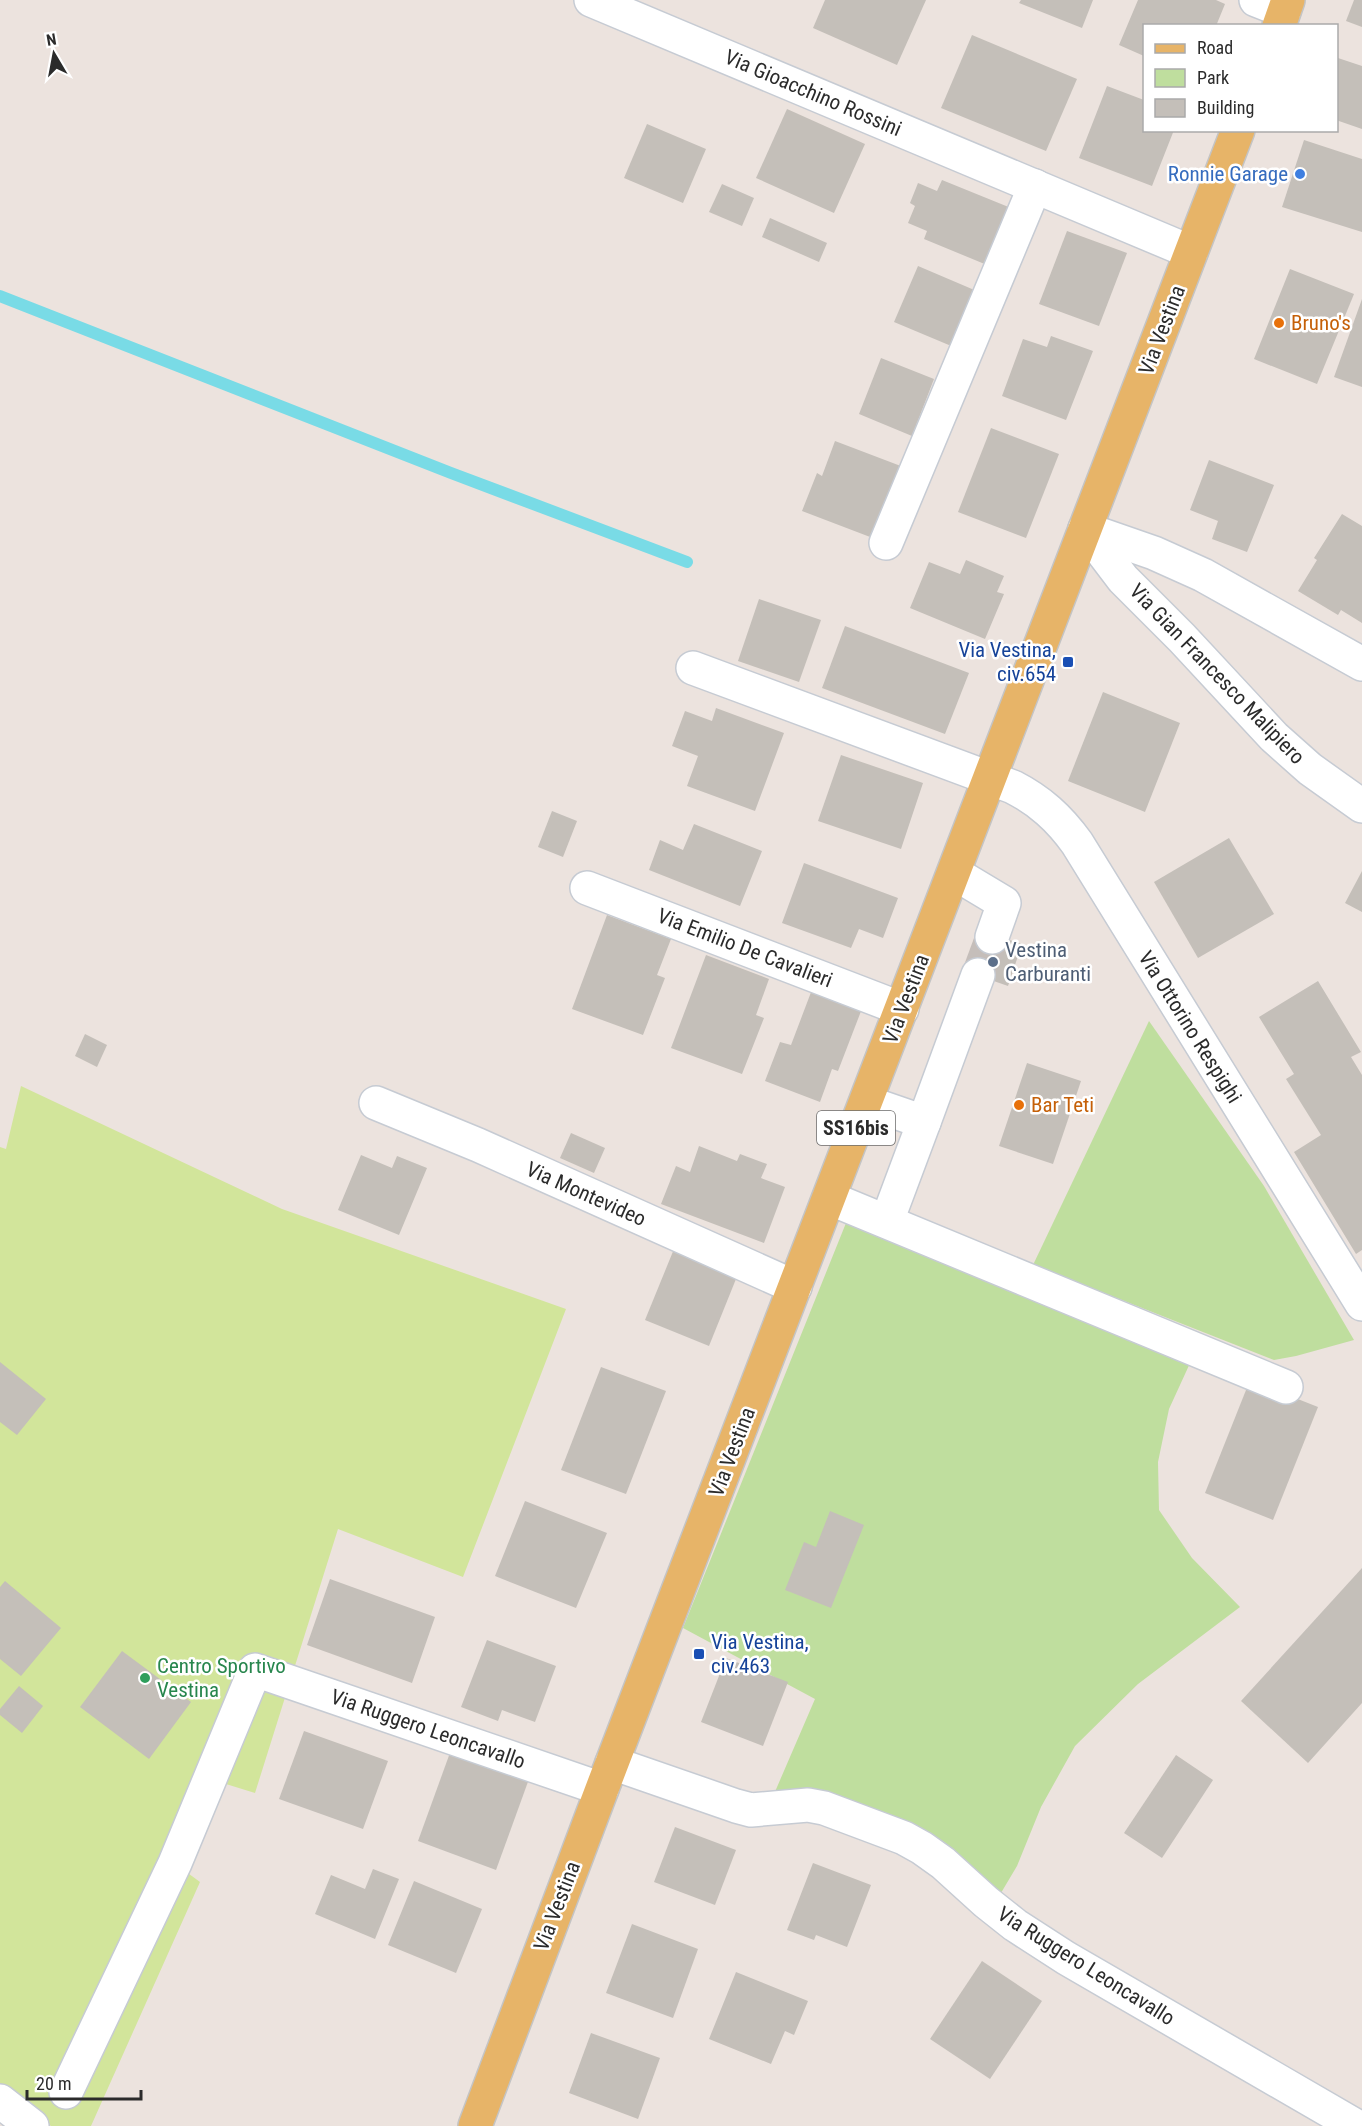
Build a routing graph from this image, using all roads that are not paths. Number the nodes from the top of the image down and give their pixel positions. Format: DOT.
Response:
graph roads {
  1 [pos="591,0"];
  2 [pos="1237,132"];
  3 [pos="1035,186"];
  4 [pos="1191,252"];
  5 [pos="1085,529"];
  6 [pos="886,543"];
  7 [pos="1362,664"];
  8 [pos="693,668"];
  9 [pos="990,779"];
  10 [pos="1362,806"];
  11 [pos="954,873"];
  12 [pos="587,888"];
  13 [pos="992,937"];
  14 [pos="978,975"];
  15 [pos="902,1009"];
  16 [pos="866,1102"];
  17 [pos="376,1103"];
  18 [pos="924,1122"];
  19 [pos="829,1198"];
  20 [pos="887,1221"];
  21 [pos="795,1287"];
  22 [pos="1362,1304"];
  23 [pos="1286,1387"];
  24 [pos="607,1776"];
  25 [pos="66,2092"];
  26 [pos="0,2101"];
  27 [pos="32,2126"];
  28 [pos="475,2126"];
  29 [pos="1356,2126"];
  1 -- 3 [label="street, Via Gioacchino Rossini"];
  2 -- 4 [label="main road, Via Vestina / SS16bis"];
  3 -- 4 [label="street, Via Gioacchino Rossini"];
  3 -- 6 [label="street"];
  4 -- 5 [label="main road, Via Vestina / SS16bis"];
  5 -- 7 [label="street"];
  5 -- 9 [label="main road, Via Vestina / SS16bis"];
  5 -- 10 [label="street, Via Gian Francesco Malipiero"];
  8 -- 9 [label="street"];
  9 -- 11 [label="main road, Via Vestina / SS16bis"];
  9 -- 22 [label="street, Via Ottorino Respighi"];
  11 -- 13 [label="street"];
  11 -- 15 [label="main road, Via Vestina / SS16bis"];
  12 -- 15 [label="street, Via Emilio De Cavalieri"];
  14 -- 18 [label="street"];
  15 -- 16 [label="main road, Via Vestina / SS16bis"];
  16 -- 18 [label="street"];
  16 -- 19 [label="main road, Via Vestina / SS16bis"];
  17 -- 21 [label="street, Via Montevideo"];
  18 -- 20 [label="street"];
  19 -- 20 [label="street"];
  19 -- 21 [label="main road, Via Vestina / SS16bis"];
  20 -- 23 [label="street"];
  21 -- 24 [label="main road, Via Vestina / SS16bis"];
  24 -- 25 [label="street, Via Ruggero Leoncavallo"];
  24 -- 28 [label="main road, Via Vestina / SS16bis"];
  24 -- 29 [label="street, Via Ruggero Leoncavallo"];
  26 -- 27 [label="street"];
}
